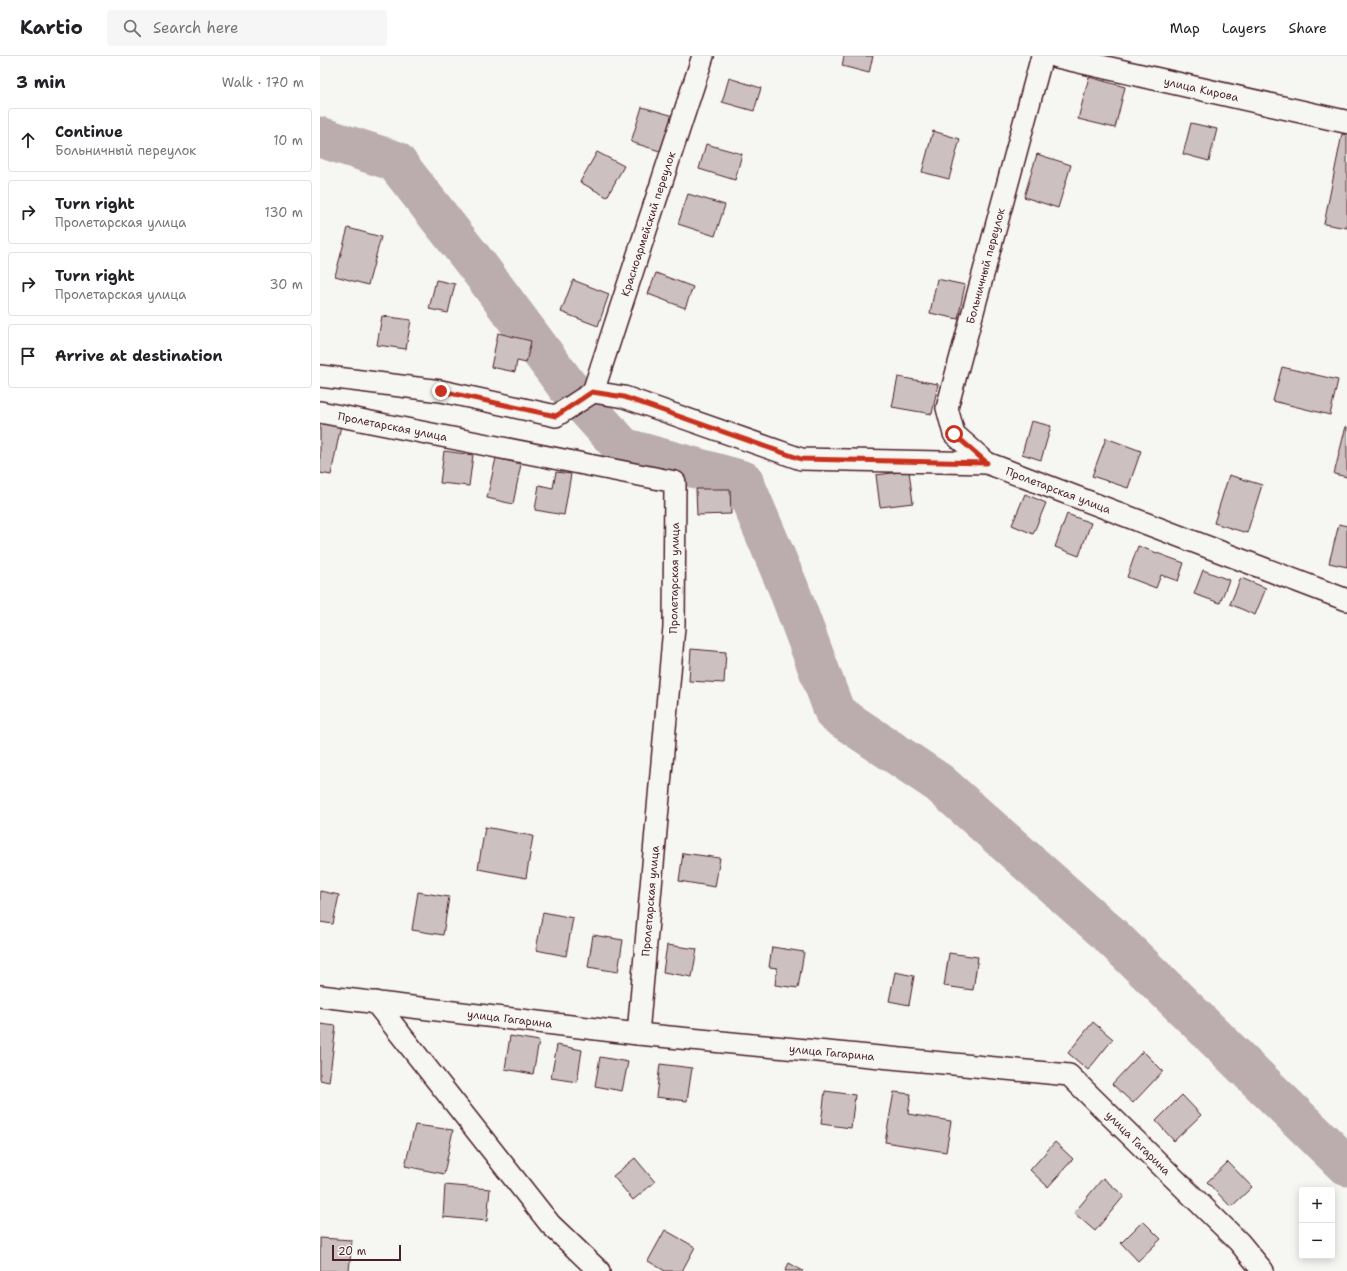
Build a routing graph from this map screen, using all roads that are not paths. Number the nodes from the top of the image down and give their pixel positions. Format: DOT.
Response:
graph roads {
  1 [pos="703,56"];
  2 [pos="1042,56"];
  3 [pos="1055,56"];
  4 [pos="1347,122"];
  5 [pos="320,376"];
  6 [pos="592,392"];
  7 [pos="320,412"];
  8 [pos="987,463"];
  9 [pos="1347,600"];
  10 [pos="320,996"];
  11 [pos="375,1002"];
  12 [pos="638,1034"];
  13 [pos="599,1271"];
  14 [pos="1263,1271"];
  1 -- 6 [label="street, Красноармейский переулок"];
  2 -- 8 [label="street, Больничный переулок"];
  3 -- 4 [label="street, улица Кирова"];
  5 -- 6 [label="street"];
  6 -- 8 [label="street, Пролетарская улица"];
  7 -- 12 [label="street, Пролетарская улица"];
  8 -- 9 [label="street, Пролетарская улица"];
  10 -- 11 [label="street, улица Гагарина"];
  11 -- 12 [label="street, улица Гагарина"];
  11 -- 13 [label="street"];
  12 -- 14 [label="street, улица Гагарина"];
}
